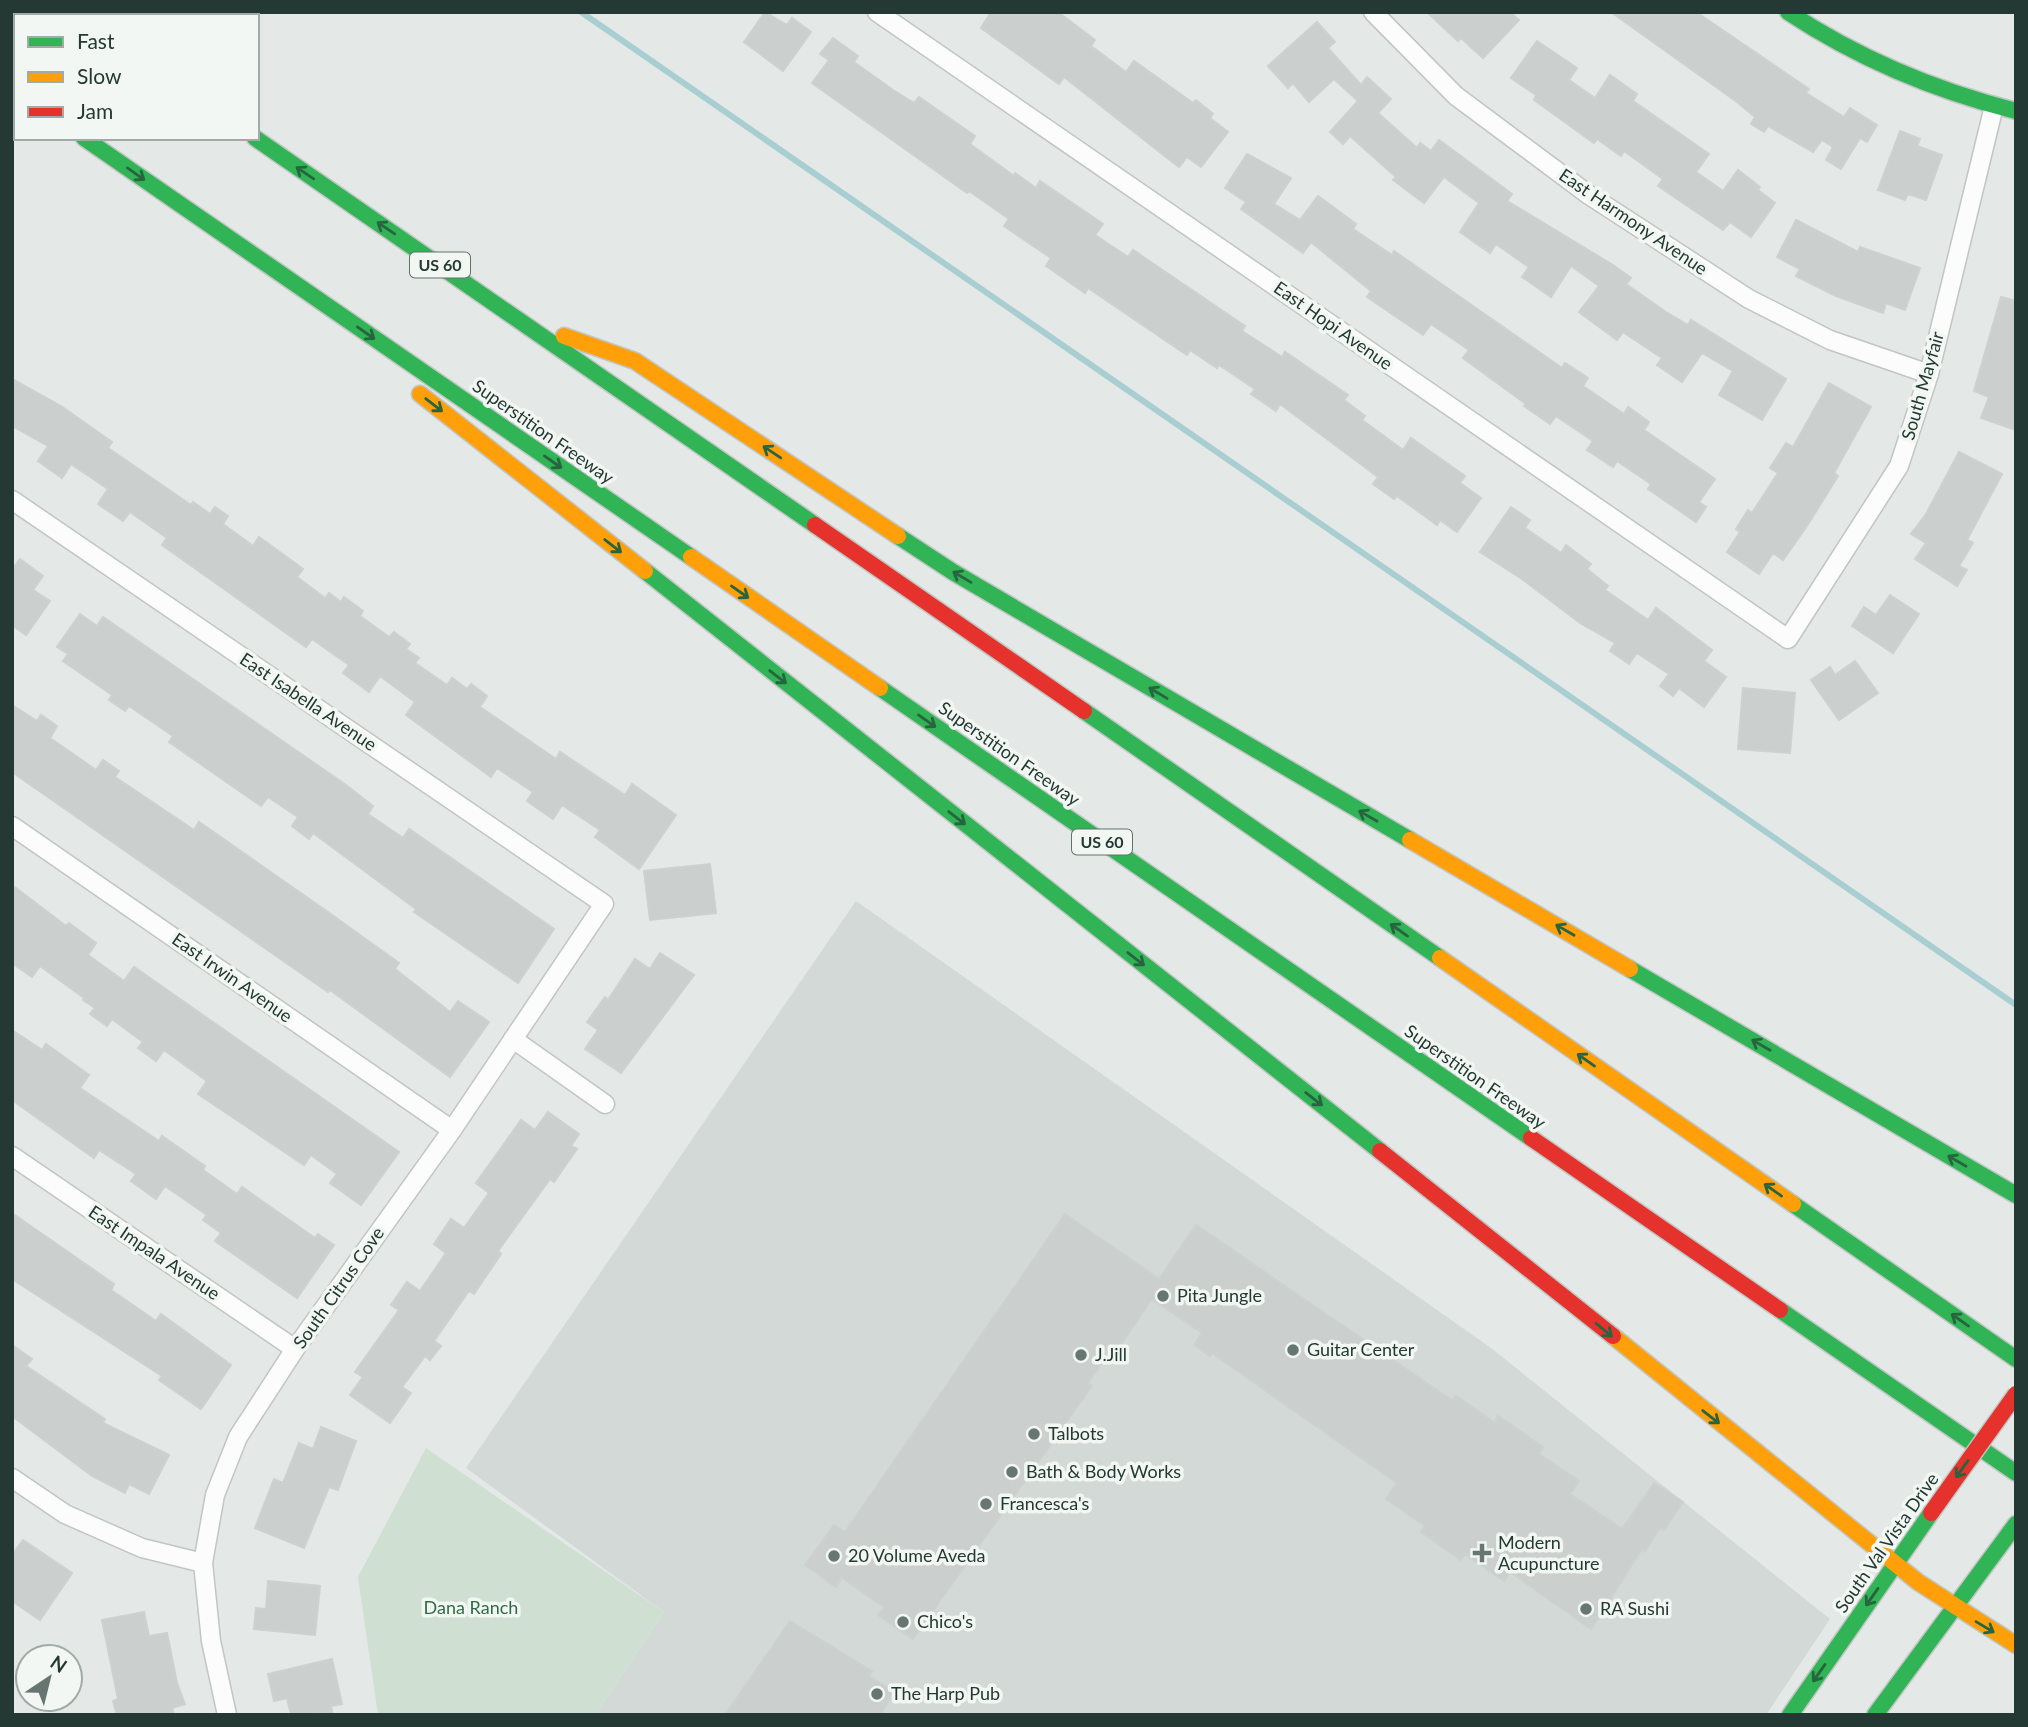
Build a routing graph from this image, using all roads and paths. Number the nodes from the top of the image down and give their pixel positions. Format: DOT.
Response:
graph roads {
  1 [pos="877,12"];
  2 [pos="1373,12"];
  3 [pos="1788,12"];
  4 [pos="1994,106"];
  5 [pos="2016,111"];
  6 [pos="87,140"];
  7 [pos="257,140"];
  8 [pos="189,211"];
  9 [pos="524,321"];
  10 [pos="386,366"];
  11 [pos="1929,374"];
  12 [pos="407,384"];
  13 [pos="12,500"];
  14 [pos="1788,639"];
  15 [pos="12,826"];
  16 [pos="604,904"];
  17 [pos="513,1039"];
  18 [pos="605,1104"];
  19 [pos="452,1130"];
  20 [pos="12,1156"];
  21 [pos="2016,1195"];
  22 [pos="295,1349"];
  23 [pos="2016,1359"];
  24 [pos="2016,1394"];
  25 [pos="2016,1474"];
  26 [pos="12,1478"];
  27 [pos="2016,1524"];
  28 [pos="202,1563"];
  29 [pos="1895,1563"];
  30 [pos="1955,1608"];
  31 [pos="2016,1645"];
  32 [pos="227,1715"];
  33 [pos="1790,1715"];
  34 [pos="1875,1715"];
  1 -- 14 [label="street, East Hopi Avenue"];
  2 -- 11 [label="street, East Harmony Avenue"];
  3 -- 4 [label="main road"];
  4 -- 5 [label="main road"];
  4 -- 11 [label="street, South Mayfair"];
  6 -- 8 [label="main road, Superstition Freeway / US 60, one-way"];
  9 -- 7 [label="main road, US 60, one-way"];
  8 -- 10 [label="main road"];
  8 -- 25 [label="main road, Superstition Freeway / US 60, one-way"];
  21 -- 9 [label="main road, one-way"];
  23 -- 9 [label="main road, US 60, one-way"];
  11 -- 14 [label="street, South Mayfair"];
  12 -- 29 [label="main road, one-way"];
  13 -- 16 [label="street, East Isabella Avenue"];
  15 -- 19 [label="street, East Irwin Avenue"];
  16 -- 17 [label="street, South Citrus Cove"];
  17 -- 18 [label="street"];
  17 -- 19 [label="street, South Citrus Cove"];
  19 -- 22 [label="street, South Citrus Cove"];
  20 -- 22 [label="street, East Impala Avenue"];
  22 -- 28 [label="street, South Citrus Cove"];
  24 -- 29 [label="main road, South Val Vista Drive, one-way, bridge"];
  26 -- 28 [label="street"];
  27 -- 30 [label="main road"];
  28 -- 32 [label="street, South Citrus Cove"];
  29 -- 30 [label="main road"];
  29 -- 33 [label="main road, South Val Vista Drive, one-way"];
  30 -- 31 [label="main road, one-way"];
  30 -- 34 [label="main road"];
}
